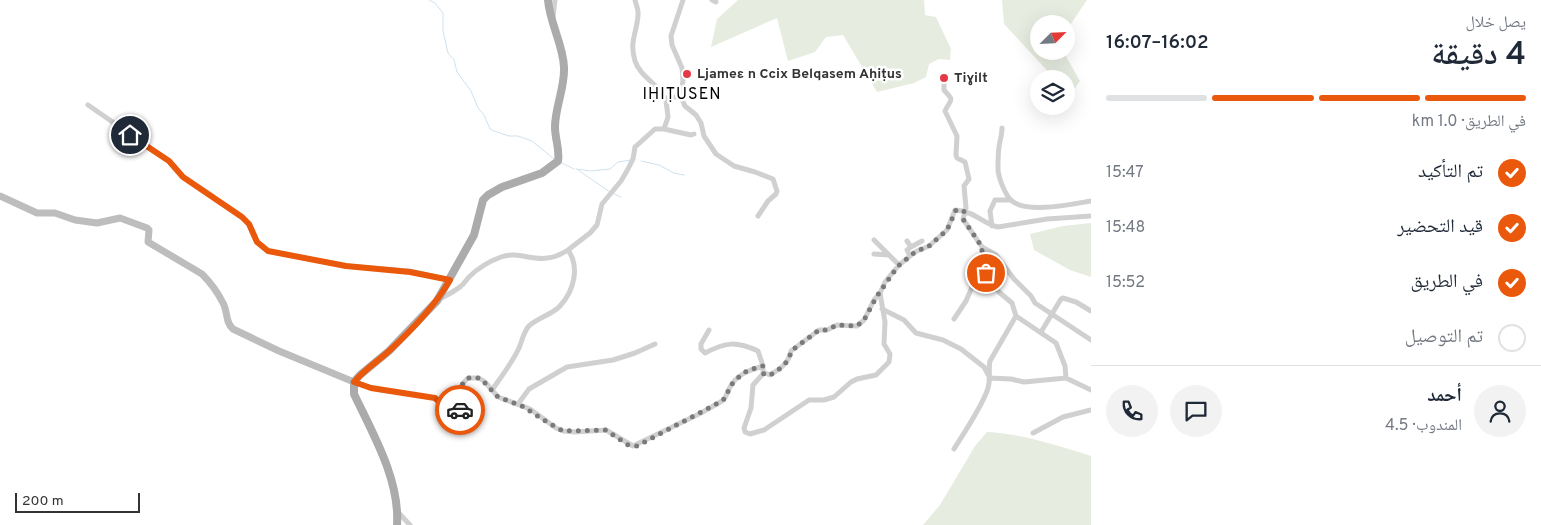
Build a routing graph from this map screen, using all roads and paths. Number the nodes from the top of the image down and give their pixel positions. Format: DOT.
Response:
graph roads {
  1 [pos="548,0"];
  2 [pos="555,0"];
  3 [pos="634,0"];
  4 [pos="683,0"];
  5 [pos="553,27"];
  6 [pos="944,82"];
  7 [pos="681,97"];
  8 [pos="666,100"];
  9 [pos="88,105"];
  10 [pos="1002,128"];
  11 [pos="664,129"];
  12 [pos="694,134"];
  13 [pos="0,196"];
  14 [pos="1010,200"];
  15 [pos="1091,201"];
  16 [pos="964,211"];
  17 [pos="758,216"];
  18 [pos="1091,216"];
  19 [pos="992,226"];
  20 [pos="874,240"];
  21 [pos="907,241"];
  22 [pos="922,241"];
  23 [pos="911,247"];
  24 [pos="982,247"];
  25 [pos="568,250"];
  26 [pos="874,254"];
  27 [pos="889,256"];
  28 [pos="910,256"];
  29 [pos="982,263"];
  30 [pos="898,266"];
  31 [pos="450,280"];
  32 [pos="880,293"];
  33 [pos="437,301"];
  34 [pos="882,308"];
  35 [pos="1091,312"];
  36 [pos="1053,315"];
  37 [pos="1016,316"];
  38 [pos="954,319"];
  39 [pos="709,330"];
  40 [pos="1041,332"];
  41 [pos="1091,340"];
  42 [pos="655,344"];
  43 [pos="763,366"];
  44 [pos="763,374"];
  45 [pos="990,378"];
  46 [pos="1066,378"];
  47 [pos="354,382"];
  48 [pos="492,390"];
  49 [pos="1091,390"];
  50 [pos="518,404"];
  51 [pos="1091,410"];
  52 [pos="1033,433"];
  53 [pos="954,449"];
  54 [pos="397,511"];
  55 [pos="397,525"];
  56 [pos="410,525"];
  1 -- 5 [label="main road"];
  2 -- 5 [label="street"];
  3 -- 8 [label="street"];
  4 -- 7 [label="street"];
  5 -- 31 [label="main road"];
  6 -- 16 [label="street"];
  7 -- 8 [label="street"];
  7 -- 17 [label="street"];
  8 -- 11 [label="street"];
  9 -- 31 [label="street"];
  10 -- 14 [label="street"];
  11 -- 12 [label="street"];
  11 -- 25 [label="street"];
  13 -- 47 [label="street"];
  14 -- 15 [label="street"];
  14 -- 19 [label="street"];
  16 -- 19 [label="street"];
  16 -- 24 [label="street"];
  16 -- 28 [label="street"];
  18 -- 19 [label="street"];
  20 -- 27 [label="street"];
  21 -- 23 [label="street"];
  22 -- 23 [label="street"];
  23 -- 28 [label="street"];
  24 -- 29 [label="street"];
  24 -- 36 [label="street"];
  25 -- 33 [label="street"];
  25 -- 48 [label="street"];
  26 -- 27 [label="street"];
  27 -- 30 [label="street"];
  28 -- 30 [label="street"];
  29 -- 37 [label="street"];
  29 -- 38 [label="street"];
  30 -- 32 [label="street"];
  31 -- 33 [label="main road"];
  32 -- 34 [label="street"];
  32 -- 44 [label="street"];
  33 -- 47 [label="main road"];
  34 -- 44 [label="street"];
  34 -- 45 [label="street"];
  35 -- 36 [label="street"];
  36 -- 40 [label="street"];
  36 -- 41 [label="street"];
  37 -- 40 [label="street"];
  37 -- 45 [label="street"];
  39 -- 43 [label="street"];
  40 -- 46 [label="street"];
  42 -- 50 [label="street"];
  43 -- 44 [label="street"];
  43 -- 50 [label="street"];
  45 -- 46 [label="street"];
  45 -- 53 [label="street"];
  46 -- 49 [label="street"];
  47 -- 48 [label="street"];
  47 -- 54 [label="main road"];
  48 -- 50 [label="street"];
  51 -- 52 [label="street"];
  54 -- 55 [label="main road"];
  54 -- 56 [label="street"];
}
